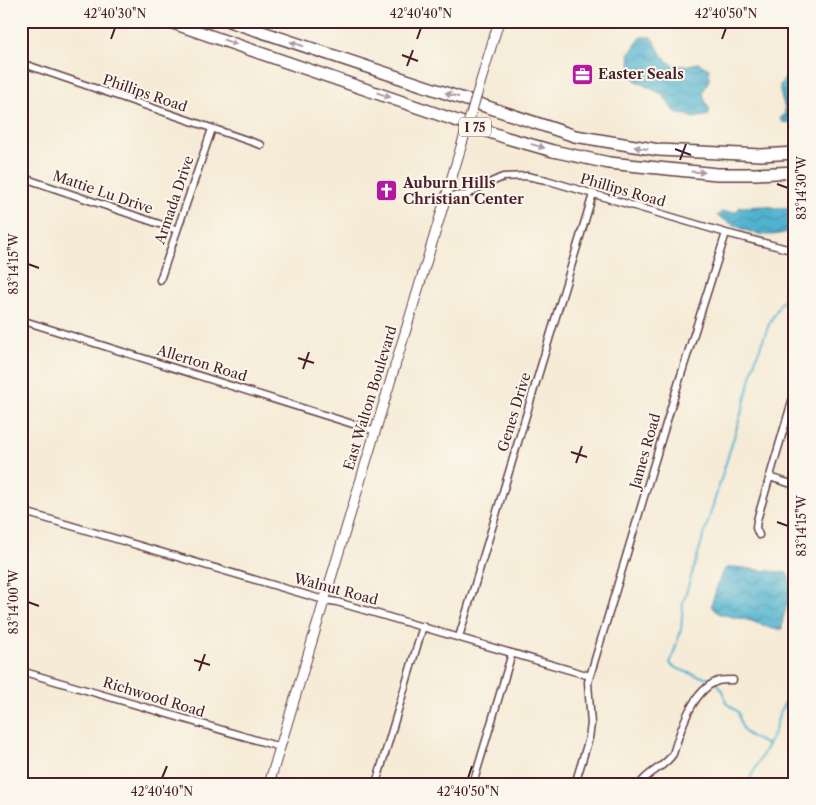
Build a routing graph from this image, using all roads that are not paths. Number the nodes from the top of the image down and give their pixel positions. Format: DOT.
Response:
graph roads {
  1 [pos="167,21"];
  2 [pos="229,21"];
  3 [pos="499,21"];
  4 [pos="21,63"];
  5 [pos="212,129"];
  6 [pos="261,145"];
  7 [pos="795,153"];
  8 [pos="795,172"];
  9 [pos="21,177"];
  10 [pos="592,194"];
  11 [pos="446,196"];
  12 [pos="177,230"];
  13 [pos="726,233"];
  14 [pos="795,251"];
  15 [pos="160,280"];
  16 [pos="21,320"];
  17 [pos="795,391"];
  18 [pos="375,430"];
  19 [pos="769,477"];
  20 [pos="795,485"];
  21 [pos="21,511"];
  22 [pos="760,535"];
  23 [pos="324,600"];
  24 [pos="423,626"];
  25 [pos="459,637"];
  26 [pos="512,653"];
  27 [pos="21,671"];
  28 [pos="590,676"];
  29 [pos="733,680"];
  30 [pos="280,747"];
  31 [pos="269,784"];
  32 [pos="376,784"];
  33 [pos="473,784"];
  34 [pos="575,784"];
  35 [pos="640,784"];
  1 -- 8 [label="highway, I 75, one-way"];
  7 -- 2 [label="highway, I 75, one-way"];
  3 -- 11 [label="main road, East Walton Boulevard, bridge"];
  4 -- 5 [label="street, Phillips Road"];
  5 -- 6 [label="street, Phillips Road"];
  5 -- 12 [label="street, Armada Drive"];
  9 -- 12 [label="street, Mattie Lu Drive"];
  10 -- 11 [label="street, Phillips Road"];
  10 -- 13 [label="street, Phillips Road"];
  10 -- 25 [label="street, Genes Drive"];
  11 -- 18 [label="main road, East Walton Boulevard"];
  12 -- 15 [label="street, Armada Drive"];
  13 -- 14 [label="street, Phillips Road"];
  13 -- 28 [label="street, James Road"];
  16 -- 18 [label="street, Allerton Road"];
  17 -- 19 [label="street"];
  18 -- 23 [label="main road, East Walton Boulevard"];
  19 -- 20 [label="street"];
  19 -- 22 [label="street"];
  21 -- 23 [label="street, Walnut Road"];
  23 -- 24 [label="street, Walnut Road"];
  23 -- 30 [label="main road, East Walton Boulevard"];
  24 -- 25 [label="street, Walnut Road"];
  24 -- 32 [label="street"];
  25 -- 26 [label="street, Walnut Road"];
  26 -- 28 [label="street, Walnut Road"];
  26 -- 33 [label="street"];
  27 -- 30 [label="street, Richwood Road"];
  28 -- 34 [label="street"];
  29 -- 35 [label="street"];
  30 -- 31 [label="main road, East Walton Boulevard"];
}
